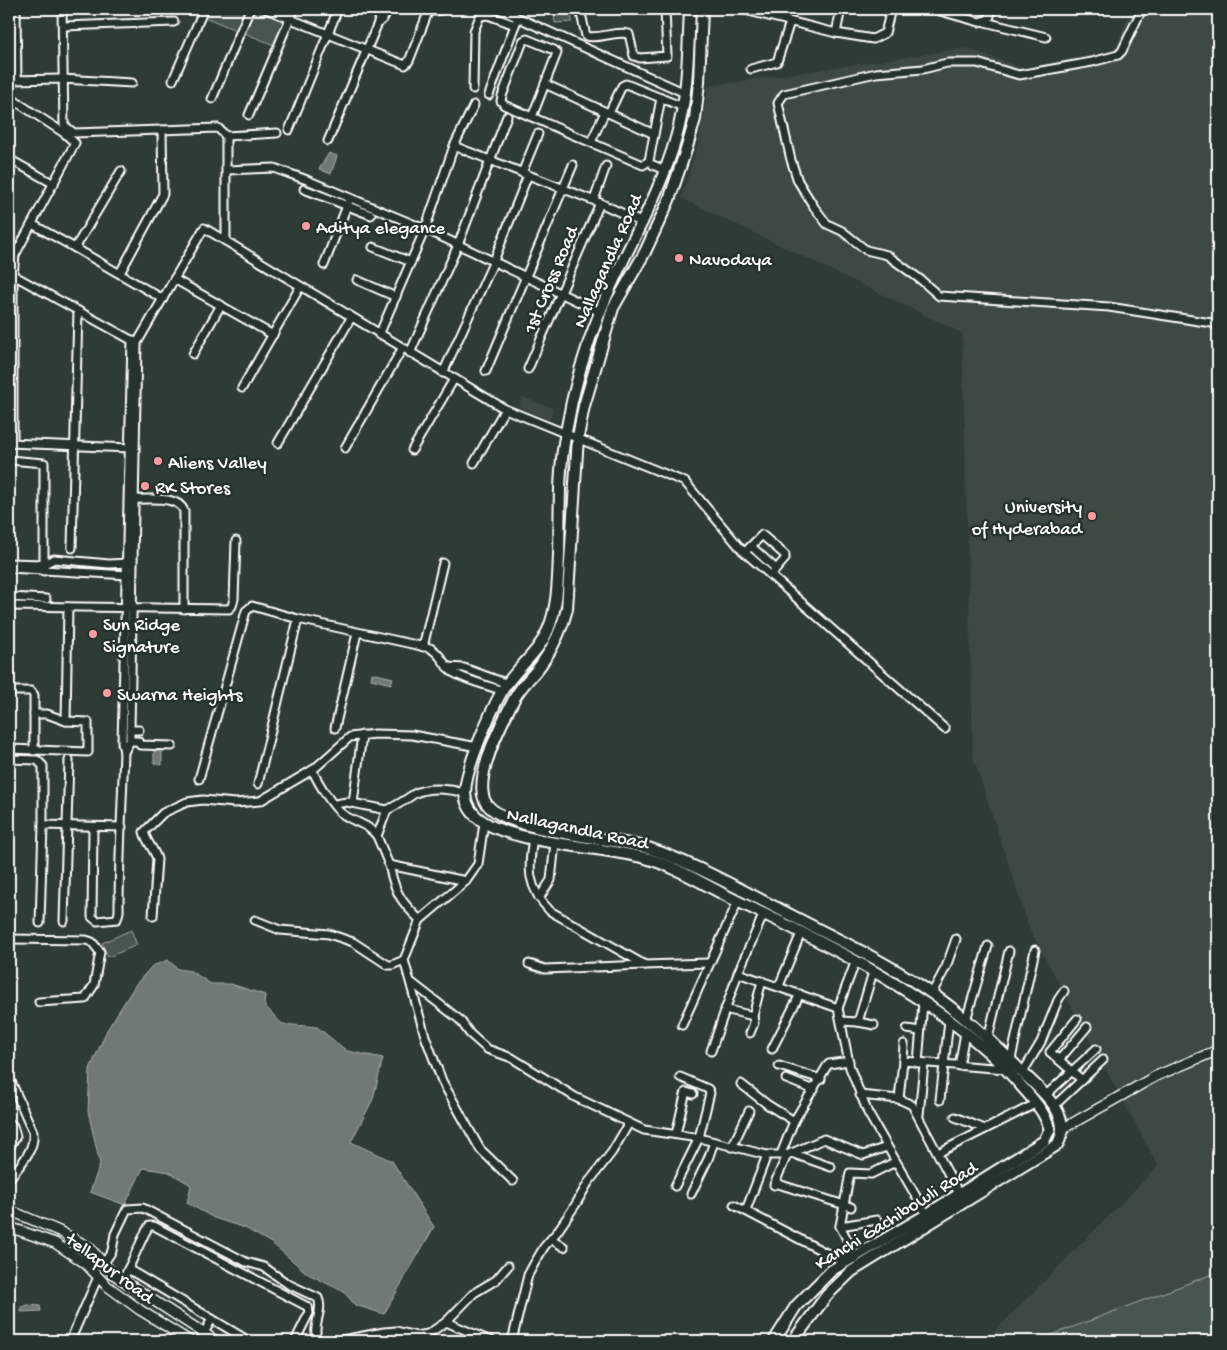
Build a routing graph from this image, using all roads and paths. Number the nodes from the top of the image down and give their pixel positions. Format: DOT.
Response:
graph roads {
  1 [pos="16,9"];
  2 [pos="62,9"];
  3 [pos="204,9"];
  4 [pos="250,9"];
  5 [pos="266,9"];
  6 [pos="294,9"];
  7 [pos="338,9"];
  8 [pos="382,9"];
  9 [pos="388,9"];
  10 [pos="445,9"];
  11 [pos="499,9"];
  12 [pos="580,9"];
  13 [pos="665,9"];
  14 [pos="690,9"];
  15 [pos="702,9"];
  16 [pos="741,9"];
  17 [pos="841,9"];
  18 [pos="891,9"];
  19 [pos="933,9"];
  20 [pos="992,9"];
  21 [pos="1142,9"];
  22 [pos="425,12"];
  23 [pos="518,18"];
  24 [pos="290,19"];
  25 [pos="174,22"];
  26 [pos="790,22"];
  27 [pos="985,22"];
  28 [pos="378,23"];
  29 [pos="515,25"];
  30 [pos="63,26"];
  31 [pos="836,33"];
  32 [pos="328,35"];
  33 [pos="1046,37"];
  34 [pos="366,50"];
  35 [pos="751,69"];
  36 [pos="62,78"];
  37 [pos="13,80"];
  38 [pos="173,80"];
  39 [pos="132,83"];
  40 [pos="545,84"];
  41 [pos="473,89"];
  42 [pos="685,93"];
  43 [pos="489,95"];
  44 [pos="9,98"];
  45 [pos="661,98"];
  46 [pos="212,99"];
  47 [pos="474,105"];
  48 [pos="682,107"];
  49 [pos="607,112"];
  50 [pos="249,114"];
  51 [pos="507,116"];
  52 [pos="532,117"];
  53 [pos="162,130"];
  54 [pos="289,130"];
  55 [pos="277,133"];
  56 [pos="538,134"];
  57 [pos="654,134"];
  58 [pos="226,136"];
  59 [pos="328,141"];
  60 [pos="591,142"];
  61 [pos="454,146"];
  62 [pos="9,159"];
  63 [pos="490,161"];
  64 [pos="572,165"];
  65 [pos="653,165"];
  66 [pos="606,166"];
  67 [pos="227,170"];
  68 [pos="664,170"];
  69 [pos="121,171"];
  70 [pos="525,174"];
  71 [pos="54,184"];
  72 [pos="304,189"];
  73 [pos="562,189"];
  74 [pos="348,197"];
  75 [pos="597,202"];
  76 [pos="345,204"];
  77 [pos="371,215"];
  78 [pos="643,223"];
  79 [pos="32,224"];
  80 [pos="425,229"];
  81 [pos="226,241"];
  82 [pos="458,245"];
  83 [pos="373,247"];
  84 [pos="75,248"];
  85 [pos="411,262"];
  86 [pos="493,263"];
  87 [pos="324,265"];
  88 [pos="120,273"];
  89 [pos="13,275"];
  90 [pos="526,278"];
  91 [pos="174,279"];
  92 [pos="357,280"];
  93 [pos="300,287"];
  94 [pos="559,294"];
  95 [pos="396,297"];
  96 [pos="162,299"];
  97 [pos="221,305"];
  98 [pos="78,311"];
  99 [pos="600,312"];
  100 [pos="351,318"];
  101 [pos="1218,324"];
  102 [pos="273,335"];
  103 [pos="379,335"];
  104 [pos="135,342"];
  105 [pos="402,349"];
  106 [pos="135,353"];
  107 [pos="410,353"];
  108 [pos="193,354"];
  109 [pos="528,368"];
  110 [pos="486,371"];
  111 [pos="443,373"];
  112 [pos="454,379"];
  113 [pos="242,388"];
  114 [pos="505,409"];
  115 [pos="565,435"];
  116 [pos="578,437"];
  117 [pos="11,443"];
  118 [pos="278,443"];
  119 [pos="74,445"];
  120 [pos="130,448"];
  121 [pos="345,448"];
  122 [pos="412,450"];
  123 [pos="9,460"];
  124 [pos="474,462"];
  125 [pos="135,499"];
  126 [pos="236,541"];
  127 [pos="751,546"];
  128 [pos="72,548"];
  129 [pos="745,552"];
  130 [pos="762,556"];
  131 [pos="756,562"];
  132 [pos="9,563"];
  133 [pos="128,563"];
  134 [pos="443,563"];
  135 [pos="44,567"];
  136 [pos="9,569"];
  137 [pos="776,569"];
  138 [pos="128,575"];
  139 [pos="771,575"];
  140 [pos="9,597"];
  141 [pos="46,599"];
  142 [pos="9,606"];
  143 [pos="68,607"];
  144 [pos="130,608"];
  145 [pos="184,609"];
  146 [pos="298,619"];
  147 [pos="357,633"];
  148 [pos="423,647"];
  149 [pos="505,688"];
  150 [pos="9,690"];
  151 [pos="34,714"];
  152 [pos="66,721"];
  153 [pos="335,728"];
  154 [pos="944,729"];
  155 [pos="130,730"];
  156 [pos="139,730"];
  157 [pos="362,736"];
  158 [pos="130,740"];
  159 [pos="172,746"];
  160 [pos="478,747"];
  161 [pos="9,749"];
  162 [pos="34,750"];
  163 [pos="124,752"];
  164 [pos="9,759"];
  165 [pos="69,760"];
  166 [pos="312,770"];
  167 [pos="199,779"];
  168 [pos="258,784"];
  169 [pos="465,793"];
  170 [pos="353,803"];
  171 [pos="336,804"];
  172 [pos="387,810"];
  173 [pos="484,823"];
  174 [pos="43,825"];
  175 [pos="67,825"];
  176 [pos="93,827"];
  177 [pos="122,827"];
  178 [pos="377,836"];
  179 [pos="533,838"];
  180 [pos="555,843"];
  181 [pos="628,848"];
  182 [pos="389,865"];
  183 [pos="466,881"];
  184 [pos="539,898"];
  185 [pos="738,901"];
  186 [pos="764,913"];
  187 [pos="153,916"];
  188 [pos="255,920"];
  189 [pos="420,920"];
  190 [pos="64,921"];
  191 [pos="40,922"];
  192 [pos="801,933"];
  193 [pos="9,939"];
  194 [pos="956,939"];
  195 [pos="988,946"];
  196 [pos="1035,950"];
  197 [pos="1009,951"];
  198 [pos="404,960"];
  199 [pos="856,962"];
  200 [pos="708,963"];
  201 [pos="529,964"];
  202 [pos="645,965"];
  203 [pos="873,972"];
  204 [pos="738,973"];
  205 [pos="762,981"];
  206 [pos="411,982"];
  207 [pos="779,986"];
  208 [pos="1064,991"];
  209 [pos="932,993"];
  210 [pos="800,994"];
  211 [pos="39,1002"];
  212 [pos="923,1003"];
  213 [pos="838,1008"];
  214 [pos="725,1009"];
  215 [pos="753,1016"];
  216 [pos="1077,1019"];
  217 [pos="966,1020"];
  218 [pos="841,1021"];
  219 [pos="858,1022"];
  220 [pos="949,1022"];
  221 [pos="682,1025"];
  222 [pos="874,1025"];
  223 [pos="1087,1027"];
  224 [pos="907,1030"];
  225 [pos="920,1031"];
  226 [pos="750,1033"];
  227 [pos="965,1033"];
  228 [pos="988,1038"];
  229 [pos="904,1044"];
  230 [pos="772,1049"];
  231 [pos="1096,1049"];
  232 [pos="1218,1050"];
  233 [pos="711,1051"];
  234 [pos="1059,1060"];
  235 [pos="1103,1060"];
  236 [pos="849,1061"];
  237 [pos="903,1061"];
  238 [pos="921,1063"];
  239 [pos="1009,1064"];
  240 [pos="944,1065"];
  241 [pos="779,1066"];
  242 [pos="960,1066"];
  243 [pos="1071,1070"];
  244 [pos="1023,1072"];
  245 [pos="9,1077"];
  246 [pos="680,1077"];
  247 [pos="786,1079"];
  248 [pos="821,1079"];
  249 [pos="1082,1080"];
  250 [pos="740,1084"];
  251 [pos="814,1090"];
  252 [pos="693,1094"];
  253 [pos="860,1095"];
  254 [pos="1046,1095"];
  255 [pos="899,1099"];
  256 [pos="940,1100"];
  257 [pos="1037,1103"];
  258 [pos="1054,1106"];
  259 [pos="749,1111"];
  260 [pos="918,1116"];
  261 [pos="955,1117"];
  262 [pos="794,1121"];
  263 [pos="9,1123"];
  264 [pos="629,1123"];
  265 [pos="1064,1128"];
  266 [pos="985,1129"];
  267 [pos="1050,1132"];
  268 [pos="676,1134"];
  269 [pos="699,1138"];
  270 [pos="714,1142"];
  271 [pos="732,1147"];
  272 [pos="887,1147"];
  273 [pos="9,1148"];
  274 [pos="938,1153"];
  275 [pos="786,1154"];
  276 [pos="767,1155"];
  277 [pos="896,1162"];
  278 [pos="831,1167"];
  279 [pos="9,1179"];
  280 [pos="512,1181"];
  281 [pos="675,1186"];
  282 [pos="691,1194"];
  283 [pos="959,1194"];
  284 [pos="734,1205"];
  285 [pos="847,1207"];
  286 [pos="9,1210"];
  287 [pos="746,1210"];
  288 [pos="929,1218"];
  289 [pos="877,1220"];
  290 [pos="840,1226"];
  291 [pos="9,1228"];
  292 [pos="551,1239"];
  293 [pos="564,1247"];
  294 [pos="847,1261"];
  295 [pos="104,1264"];
  296 [pos="508,1266"];
  297 [pos="128,1269"];
  298 [pos="98,1277"];
  299 [pos="123,1280"];
  300 [pos="156,1302"];
  301 [pos="148,1315"];
  302 [pos="212,1319"];
  303 [pos="446,1322"];
  304 [pos="204,1333"];
  305 [pos="407,1333"];
  306 [pos="428,1338"];
  307 [pos="70,1341"];
  308 [pos="190,1341"];
  309 [pos="216,1341"];
  310 [pos="249,1341"];
  311 [pos="295,1341"];
  312 [pos="322,1341"];
  313 [pos="337,1341"];
  314 [pos="402,1341"];
  315 [pos="491,1341"];
  316 [pos="512,1341"];
  317 [pos="774,1341"];
  318 [pos="793,1341"];
  1 -- 37 [label="street"];
  2 -- 30 [label="street"];
  3 -- 38 [label="street"];
  4 -- 46 [label="street"];
  5 -- 24 [label="street"];
  6 -- 24 [label="street"];
  7 -- 32 [label="street"];
  8 -- 28 [label="street"];
  9 -- 28 [label="street"];
  10 -- 22 [label="street"];
  11 -- 23 [label="street"];
  12 -- 13 [label="street"];
  14 -- 42 [label="main road, Nallagandla Road"];
  15 -- 116 [label="main road, Nallagandla Road"];
  16 -- 26 [label="street"];
  17 -- 31 [label="street"];
  18 -- 31 [label="street"];
  19 -- 27 [label="street"];
  20 -- 27 [label="street"];
  21 -- 101 [label="street"];
  22 -- 34 [label="street"];
  23 -- 29 [label="street"];
  23 -- 42 [label="street"];
  24 -- 32 [label="street"];
  24 -- 50 [label="street"];
  25 -- 30 [label="street"];
  26 -- 31 [label="street"];
  26 -- 35 [label="street"];
  27 -- 33 [label="street"];
  28 -- 34 [label="street"];
  29 -- 41 [label="street"];
  29 -- 43 [label="street"];
  30 -- 36 [label="street"];
  32 -- 34 [label="street"];
  32 -- 54 [label="street"];
  34 -- 59 [label="street"];
  36 -- 37 [label="street"];
  36 -- 39 [label="street"];
  36 -- 53 [label="street"];
  40 -- 49 [label="street"];
  40 -- 52 [label="street"];
  40 -- 52 [label="street"];
  42 -- 48 [label="main road, Nallagandla Road"];
  44 -- 71 [label="street"];
  45 -- 48 [label="street"];
  45 -- 49 [label="street"];
  45 -- 57 [label="street"];
  47 -- 61 [label="street"];
  48 -- 68 [label="main road, Nallagandla Road"];
  49 -- 57 [label="street"];
  49 -- 60 [label="street"];
  51 -- 63 [label="street"];
  52 -- 60 [label="street"];
  53 -- 58 [label="street"];
  53 -- 88 [label="street"];
  55 -- 58 [label="street"];
  56 -- 70 [label="street"];
  57 -- 60 [label="street"];
  58 -- 67 [label="street"];
  61 -- 63 [label="street"];
  61 -- 80 [label="street"];
  62 -- 71 [label="street"];
  63 -- 70 [label="street"];
  63 -- 82 [label="street"];
  64 -- 73 [label="street"];
  65 -- 68 [label="street"];
  66 -- 75 [label="street, 1st Cross Road"];
  67 -- 74 [label="street"];
  67 -- 81 [label="street"];
  68 -- 78 [label="main road, Nallagandla Road"];
  69 -- 84 [label="street"];
  70 -- 73 [label="street"];
  70 -- 86 [label="street"];
  71 -- 79 [label="street"];
  72 -- 76 [label="street"];
  73 -- 75 [label="street"];
  73 -- 90 [label="street"];
  74 -- 76 [label="street"];
  74 -- 80 [label="street"];
  75 -- 78 [label="street"];
  75 -- 94 [label="street, 1st Cross Road"];
  76 -- 77 [label="street"];
  76 -- 87 [label="street"];
  78 -- 99 [label="main road, Nallagandla Road"];
  79 -- 84 [label="street"];
  79 -- 89 [label="street"];
  80 -- 82 [label="street"];
  80 -- 85 [label="street"];
  81 -- 91 [label="street"];
  81 -- 93 [label="street"];
  82 -- 86 [label="street"];
  82 -- 107 [label="street"];
  83 -- 85 [label="street"];
  84 -- 88 [label="street"];
  85 -- 95 [label="street"];
  86 -- 90 [label="street"];
  86 -- 111 [label="street"];
  88 -- 96 [label="street"];
  89 -- 98 [label="street"];
  89 -- 117 [label="street"];
  90 -- 94 [label="street"];
  90 -- 110 [label="street"];
  91 -- 96 [label="street"];
  91 -- 97 [label="street"];
  92 -- 95 [label="street"];
  93 -- 100 [label="street"];
  93 -- 102 [label="street"];
  94 -- 99 [label="street"];
  94 -- 109 [label="street, 1st Cross Road"];
  95 -- 103 [label="street"];
  96 -- 104 [label="street"];
  97 -- 102 [label="street"];
  97 -- 108 [label="street"];
  98 -- 104 [label="street"];
  98 -- 119 [label="street"];
  99 -- 115 [label="main road, Nallagandla Road"];
  100 -- 103 [label="street"];
  100 -- 118 [label="street"];
  102 -- 113 [label="street"];
  103 -- 105 [label="street"];
  104 -- 106 [label="street"];
  105 -- 107 [label="street"];
  105 -- 121 [label="street"];
  106 -- 120 [label="street"];
  106 -- 125 [label="street"];
  107 -- 111 [label="street"];
  111 -- 112 [label="street"];
  112 -- 114 [label="street"];
  112 -- 122 [label="street"];
  114 -- 115 [label="street"];
  114 -- 124 [label="street"];
  115 -- 116 [label="street"];
  115 -- 149 [label="main road, Nallagandla Road"];
  116 -- 129 [label="street"];
  116 -- 181 [label="main road, Nallagandla Road"];
  117 -- 119 [label="street"];
  119 -- 120 [label="street"];
  119 -- 128 [label="street"];
  120 -- 133 [label="street"];
  123 -- 135 [label="street"];
  125 -- 144 [label="street"];
  125 -- 145 [label="street"];
  126 -- 145 [label="street"];
  127 -- 129 [label="street"];
  127 -- 130 [label="street"];
  127 -- 137 [label="street"];
  129 -- 131 [label="street"];
  130 -- 131 [label="street"];
  130 -- 137 [label="street"];
  131 -- 139 [label="street"];
  132 -- 135 [label="street"];
  133 -- 135 [label="street"];
  133 -- 138 [label="street"];
  134 -- 148 [label="street"];
  135 -- 136 [label="street"];
  135 -- 138 [label="street"];
  137 -- 139 [label="street"];
  138 -- 144 [label="street"];
  139 -- 154 [label="street"];
  140 -- 141 [label="street"];
  142 -- 143 [label="street"];
  143 -- 144 [label="street"];
  143 -- 152 [label="street"];
  144 -- 145 [label="street"];
  144 -- 155 [label="street"];
  144 -- 163 [label="street"];
  146 -- 147 [label="street"];
  146 -- 167 [label="street"];
  146 -- 168 [label="street"];
  147 -- 148 [label="street"];
  147 -- 153 [label="street"];
  148 -- 149 [label="street"];
  149 -- 160 [label="main road, Nallagandla Road"];
  150 -- 151 [label="street"];
  151 -- 152 [label="street"];
  151 -- 162 [label="street"];
  152 -- 162 [label="street"];
  155 -- 156 [label="street"];
  155 -- 158 [label="street"];
  157 -- 160 [label="street"];
  157 -- 166 [label="street"];
  157 -- 170 [label="street"];
  158 -- 159 [label="street"];
  158 -- 163 [label="street"];
  160 -- 169 [label="main road, Nallagandla Road"];
  161 -- 162 [label="street"];
  163 -- 177 [label="street"];
  164 -- 174 [label="street"];
  165 -- 175 [label="street"];
  166 -- 171 [label="street"];
  166 -- 187 [label="street"];
  169 -- 172 [label="street"];
  169 -- 173 [label="main road, Nallagandla Road"];
  170 -- 171 [label="street"];
  170 -- 172 [label="street"];
  171 -- 178 [label="street"];
  172 -- 178 [label="street"];
  173 -- 179 [label="main road, Nallagandla Road"];
  173 -- 183 [label="street"];
  174 -- 175 [label="street"];
  174 -- 191 [label="street"];
  175 -- 176 [label="street"];
  175 -- 190 [label="street"];
  176 -- 177 [label="street"];
  176 -- 177 [label="street"];
  178 -- 182 [label="street"];
  179 -- 180 [label="main road, Nallagandla Road"];
  179 -- 184 [label="street"];
  180 -- 181 [label="main road, Nallagandla Road"];
  180 -- 184 [label="street"];
  181 -- 185 [label="main road, Nallagandla Road"];
  181 -- 209 [label="main road, Nallagandla Road"];
  182 -- 183 [label="street"];
  182 -- 189 [label="street"];
  183 -- 189 [label="street"];
  184 -- 202 [label="street"];
  185 -- 186 [label="main road, Nallagandla Road"];
  185 -- 200 [label="street"];
  186 -- 192 [label="main road, Nallagandla Road"];
  186 -- 204 [label="street"];
  188 -- 198 [label="street"];
  189 -- 198 [label="street"];
  192 -- 199 [label="main road, Nallagandla Road"];
  192 -- 207 [label="street"];
  193 -- 211 [label="street"];
  194 -- 209 [label="street"];
  195 -- 217 [label="street"];
  196 -- 239 [label="street"];
  197 -- 228 [label="street"];
  198 -- 206 [label="street"];
  199 -- 203 [label="main road, Nallagandla Road"];
  199 -- 213 [label="street"];
  200 -- 202 [label="street"];
  200 -- 221 [label="street"];
  201 -- 202 [label="street"];
  203 -- 212 [label="main road, Nallagandla Road"];
  203 -- 219 [label="street"];
  204 -- 205 [label="street"];
  204 -- 214 [label="street"];
  205 -- 207 [label="street"];
  205 -- 215 [label="street"];
  206 -- 264 [label="street"];
  206 -- 280 [label="street"];
  207 -- 210 [label="street"];
  208 -- 244 [label="street"];
  209 -- 217 [label="main road, Nallagandla Road"];
  210 -- 213 [label="street"];
  210 -- 230 [label="street"];
  212 -- 220 [label="main road, Nallagandla Road"];
  212 -- 225 [label="street"];
  213 -- 218 [label="street"];
  214 -- 215 [label="street"];
  214 -- 233 [label="street"];
  215 -- 226 [label="street"];
  216 -- 234 [label="street"];
  217 -- 228 [label="main road, Nallagandla Road"];
  218 -- 219 [label="street"];
  218 -- 236 [label="street"];
  219 -- 222 [label="street"];
  220 -- 227 [label="main road, Nallagandla Road"];
  220 -- 240 [label="street"];
  223 -- 234 [label="street"];
  224 -- 225 [label="street"];
  225 -- 238 [label="street"];
  227 -- 239 [label="main road, Nallagandla Road"];
  227 -- 242 [label="street"];
  228 -- 239 [label="main road, Nallagandla Road"];
  229 -- 237 [label="street"];
  231 -- 243 [label="street"];
  232 -- 265 [label="street"];
  234 -- 243 [label="street"];
  235 -- 249 [label="street"];
  236 -- 248 [label="street"];
  236 -- 253 [label="street"];
  237 -- 238 [label="street"];
  237 -- 255 [label="street"];
  238 -- 240 [label="street"];
  238 -- 260 [label="street"];
  239 -- 242 [label="street"];
  239 -- 244 [label="main road, Nallagandla Road"];
  239 -- 257 [label="main road, Nallagandla Road"];
  240 -- 242 [label="street"];
  240 -- 256 [label="street"];
  241 -- 248 [label="street"];
  243 -- 249 [label="street"];
  243 -- 254 [label="street"];
  244 -- 254 [label="main road, Nallagandla Road"];
  245 -- 279 [label="street"];
  246 -- 269 [label="street"];
  247 -- 251 [label="street"];
  248 -- 251 [label="street"];
  249 -- 258 [label="street"];
  250 -- 262 [label="street"];
  251 -- 262 [label="street"];
  252 -- 268 [label="street"];
  253 -- 255 [label="street"];
  253 -- 272 [label="street"];
  254 -- 258 [label="main road, Nallagandla Road"];
  255 -- 260 [label="street"];
  257 -- 266 [label="street"];
  257 -- 267 [label="main road, Nallagandla Road"];
  258 -- 265 [label="main road, Nallagandla Road"];
  259 -- 271 [label="street"];
  260 -- 274 [label="street"];
  261 -- 266 [label="street"];
  262 -- 275 [label="street"];
  263 -- 273 [label="street"];
  264 -- 268 [label="street"];
  264 -- 292 [label="street"];
  265 -- 288 [label="main road, Kanchi Gachibowli Road"];
  266 -- 274 [label="street"];
  267 -- 283 [label="main road, Kanchi Gachibowli Road"];
  268 -- 269 [label="street"];
  269 -- 270 [label="street"];
  269 -- 281 [label="street"];
  270 -- 271 [label="street"];
  270 -- 282 [label="street"];
  271 -- 276 [label="street"];
  272 -- 275 [label="street"];
  272 -- 277 [label="street"];
  274 -- 283 [label="street"];
  275 -- 276 [label="street"];
  275 -- 278 [label="street"];
  275 -- 285 [label="street"];
  276 -- 287 [label="street"];
  277 -- 285 [label="street"];
  277 -- 288 [label="street"];
  283 -- 288 [label="main road, Kanchi Gachibowli Road"];
  284 -- 287 [label="street"];
  285 -- 290 [label="street"];
  286 -- 295 [label="street"];
  287 -- 294 [label="street"];
  288 -- 294 [label="main road, Kanchi Gachibowli Road"];
  288 -- 318 [label="main road, Kanchi Gachibowli Road"];
  289 -- 290 [label="street"];
  290 -- 294 [label="street"];
  291 -- 298 [label="street, tellapur road"];
  292 -- 293 [label="street"];
  292 -- 316 [label="street"];
  294 -- 317 [label="main road, Kanchi Gachibowli Road"];
  295 -- 299 [label="street"];
  295 -- 312 [label="street"];
  296 -- 303 [label="street"];
  297 -- 299 [label="street"];
  297 -- 302 [label="street"];
  297 -- 311 [label="street"];
  298 -- 301 [label="street, tellapur road"];
  298 -- 307 [label="street"];
  299 -- 300 [label="street"];
  300 -- 301 [label="street"];
  300 -- 304 [label="street"];
  301 -- 308 [label="street, tellapur road"];
  302 -- 304 [label="street"];
  302 -- 310 [label="street"];
  303 -- 306 [label="street"];
  303 -- 315 [label="street"];
  304 -- 309 [label="street"];
  305 -- 306 [label="street"];
  305 -- 313 [label="street"];
  305 -- 314 [label="street"];
}
